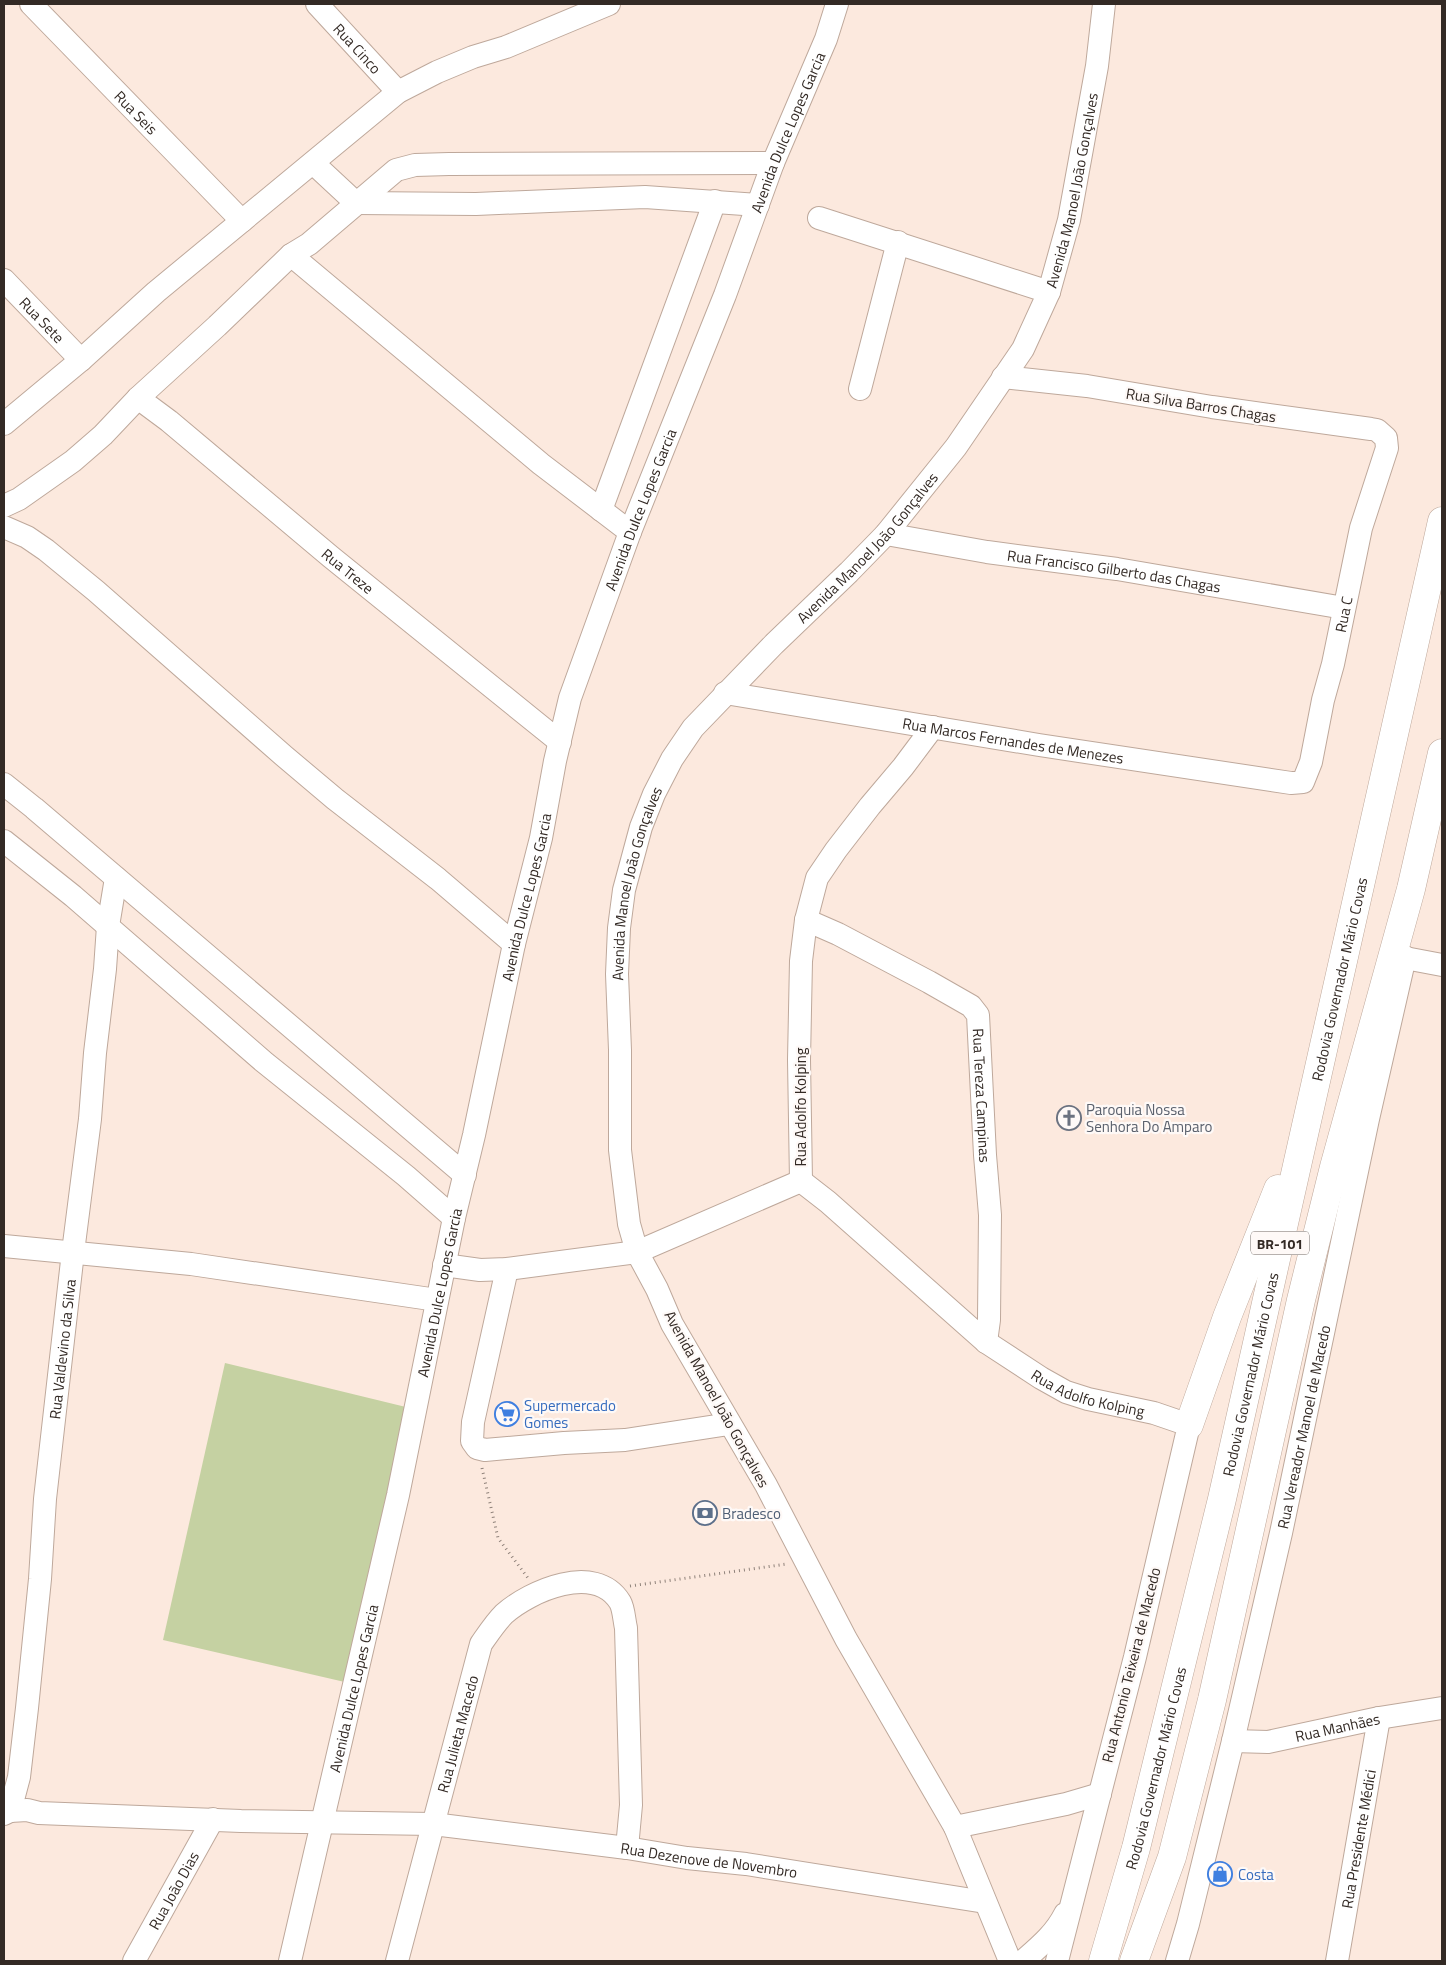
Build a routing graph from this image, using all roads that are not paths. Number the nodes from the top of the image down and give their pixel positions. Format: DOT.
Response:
graph roads {
  1 [pos="31,4"];
  2 [pos="317,4"];
  3 [pos="837,4"];
  4 [pos="1104,4"];
  5 [pos="598,6"];
  6 [pos="398,92"];
  7 [pos="313,163"];
  8 [pos="773,163"];
  9 [pos="715,201"];
  10 [pos="356,203"];
  11 [pos="758,205"];
  12 [pos="819,218"];
  13 [pos="242,222"];
  14 [pos="898,242"];
  15 [pos="290,255"];
  16 [pos="4,280"];
  17 [pos="1049,292"];
  18 [pos="81,360"];
  19 [pos="1003,377"];
  20 [pos="860,389"];
  21 [pos="138,398"];
  22 [pos="4,424"];
  23 [pos="1387,448"];
  24 [pos="4,506"];
  25 [pos="601,510"];
  26 [pos="1442,521"];
  27 [pos="4,527"];
  28 [pos="630,532"];
  29 [pos="886,534"];
  30 [pos="1344,608"];
  31 [pos="725,693"];
  32 [pos="933,727"];
  33 [pos="560,742"];
  34 [pos="1442,753"];
  35 [pos="1303,782"];
  36 [pos="4,784"];
  37 [pos="4,841"];
  38 [pos="116,878"];
  39 [pos="1411,889"];
  40 [pos="806,920"];
  41 [pos="108,926"];
  42 [pos="514,944"];
  43 [pos="1405,958"];
  44 [pos="1442,965"];
  45 [pos="1307,1120"];
  46 [pos="465,1175"];
  47 [pos="801,1181"];
  48 [pos="454,1218"];
  49 [pos="4,1246"];
  50 [pos="73,1252"];
  51 [pos="637,1252"];
  52 [pos="444,1265"];
  53 [pos="507,1269"];
  54 [pos="437,1300"];
  55 [pos="986,1342"];
  56 [pos="729,1424"];
  57 [pos="1189,1425"];
  58 [pos="1442,1708"];
  59 [pos="1380,1718"];
  60 [pos="1233,1741"];
  61 [pos="1100,1794"];
  62 [pos="1066,1804"];
  63 [pos="7,1813"];
  64 [pos="213,1820"];
  65 [pos="321,1821"];
  66 [pos="433,1824"];
  67 [pos="955,1827"];
  68 [pos="1092,1827"];
  69 [pos="627,1848"];
  70 [pos="984,1902"];
  71 [pos="1071,1904"];
  72 [pos="134,1961"];
  73 [pos="290,1961"];
  74 [pos="397,1961"];
  75 [pos="1010,1961"];
  76 [pos="1023,1961"];
  77 [pos="1057,1961"];
  78 [pos="1103,1961"];
  79 [pos="1134,1961"];
  80 [pos="1177,1961"];
  81 [pos="1337,1961"];
  1 -- 13 [label="street, Rua Seis"];
  2 -- 6 [label="street, Rua Cinco"];
  3 -- 8 [label="street, Avenida Dulce Lopes Garcia"];
  4 -- 17 [label="street, Avenida Manoel João Gonçalves"];
  5 -- 6 [label="street"];
  6 -- 7 [label="street"];
  7 -- 10 [label="street"];
  7 -- 13 [label="street"];
  8 -- 10 [label="street"];
  8 -- 11 [label="street, Avenida Dulce Lopes Garcia"];
  9 -- 10 [label="street"];
  9 -- 11 [label="street"];
  9 -- 25 [label="street"];
  10 -- 15 [label="street"];
  11 -- 28 [label="street, Avenida Dulce Lopes Garcia"];
  12 -- 14 [label="street"];
  13 -- 18 [label="street"];
  14 -- 17 [label="street"];
  14 -- 20 [label="street"];
  15 -- 21 [label="street"];
  15 -- 25 [label="street"];
  16 -- 18 [label="street, Rua Sete"];
  17 -- 19 [label="street, Avenida Manoel João Gonçalves"];
  18 -- 22 [label="street"];
  19 -- 23 [label="street, Rua Silva Barros Chagas"];
  19 -- 29 [label="street, Avenida Manoel João Gonçalves"];
  21 -- 24 [label="street"];
  21 -- 33 [label="street, Rua Treze"];
  23 -- 30 [label="street, Rua C"];
  25 -- 28 [label="street"];
  26 -- 45 [label="highway, Rodovia Governador Mário Covas / BR-101"];
  27 -- 42 [label="street"];
  28 -- 33 [label="street, Avenida Dulce Lopes Garcia"];
  29 -- 30 [label="street, Rua Francisco Gilberto das Chagas"];
  29 -- 31 [label="street, Avenida Manoel João Gonçalves"];
  30 -- 35 [label="street, Rua C"];
  31 -- 32 [label="street, Rua Marcos Fernandes de Menezes"];
  31 -- 51 [label="street, Avenida Manoel João Gonçalves"];
  32 -- 35 [label="street, Rua Marcos Fernandes de Menezes"];
  32 -- 40 [label="street, Rua Adolfo Kolping"];
  33 -- 42 [label="street, Avenida Dulce Lopes Garcia"];
  34 -- 39 [label="highway, BR-101"];
  36 -- 38 [label="street"];
  37 -- 41 [label="street"];
  38 -- 41 [label="street, Rua Valdevino da Silva"];
  38 -- 46 [label="street"];
  39 -- 43 [label="street, Rua Vereador Manoel de Macedo"];
  39 -- 79 [label="highway, BR-101"];
  40 -- 47 [label="street, Rua Adolfo Kolping"];
  40 -- 55 [label="street, Rua Tereza Campinas"];
  41 -- 48 [label="street"];
  41 -- 50 [label="street, Rua Valdevino da Silva"];
  42 -- 46 [label="street, Avenida Dulce Lopes Garcia"];
  43 -- 44 [label="street"];
  43 -- 60 [label="street, Rua Vereador Manoel de Macedo"];
  45 -- 57 [label="highway"];
  45 -- 78 [label="highway, Rodovia Governador Mário Covas / BR-101"];
  46 -- 48 [label="street, Avenida Dulce Lopes Garcia"];
  47 -- 51 [label="street"];
  47 -- 55 [label="street, Rua Adolfo Kolping"];
  48 -- 52 [label="street, Avenida Dulce Lopes Garcia"];
  49 -- 50 [label="street"];
  50 -- 54 [label="street"];
  50 -- 63 [label="street, Rua Valdevino da Silva"];
  51 -- 53 [label="street"];
  51 -- 56 [label="street, Avenida Manoel João Gonçalves"];
  52 -- 53 [label="street"];
  52 -- 54 [label="street, Avenida Dulce Lopes Garcia"];
  53 -- 56 [label="street"];
  54 -- 65 [label="street, Avenida Dulce Lopes Garcia"];
  55 -- 57 [label="street, Rua Adolfo Kolping"];
  56 -- 67 [label="street, Avenida Manoel João Gonçalves"];
  57 -- 61 [label="street, Rua Antonio Teixeira de Macedo"];
  58 -- 59 [label="street, Rua Manhães"];
  59 -- 60 [label="street, Rua Manhães"];
  59 -- 81 [label="street, Rua Presidente Médici"];
  60 -- 80 [label="street, Rua Vereador Manoel de Macedo"];
  61 -- 62 [label="street"];
  61 -- 68 [label="street, Rua Antonio Teixeira de Macedo"];
  62 -- 67 [label="street"];
  62 -- 68 [label="street"];
  63 -- 64 [label="street, Rua Dezenove de Novembro"];
  64 -- 65 [label="street, Rua Dezenove de Novembro"];
  64 -- 72 [label="street, Rua João Dias"];
  65 -- 66 [label="street, Rua Dezenove de Novembro"];
  65 -- 73 [label="street, Avenida Dulce Lopes Garcia"];
  66 -- 69 [label="street, Rua Dezenove de Novembro"];
  66 -- 69 [label="street, Rua Julieta Macedo"];
  66 -- 74 [label="street, Rua Julieta Macedo"];
  67 -- 70 [label="street, Avenida Manoel João Gonçalves"];
  68 -- 71 [label="street, Rua Antonio Teixeira de Macedo"];
  69 -- 70 [label="street, Rua Dezenove de Novembro"];
  70 -- 75 [label="street, Avenida Manoel João Gonçalves"];
  71 -- 76 [label="street"];
  71 -- 77 [label="street"];
}
